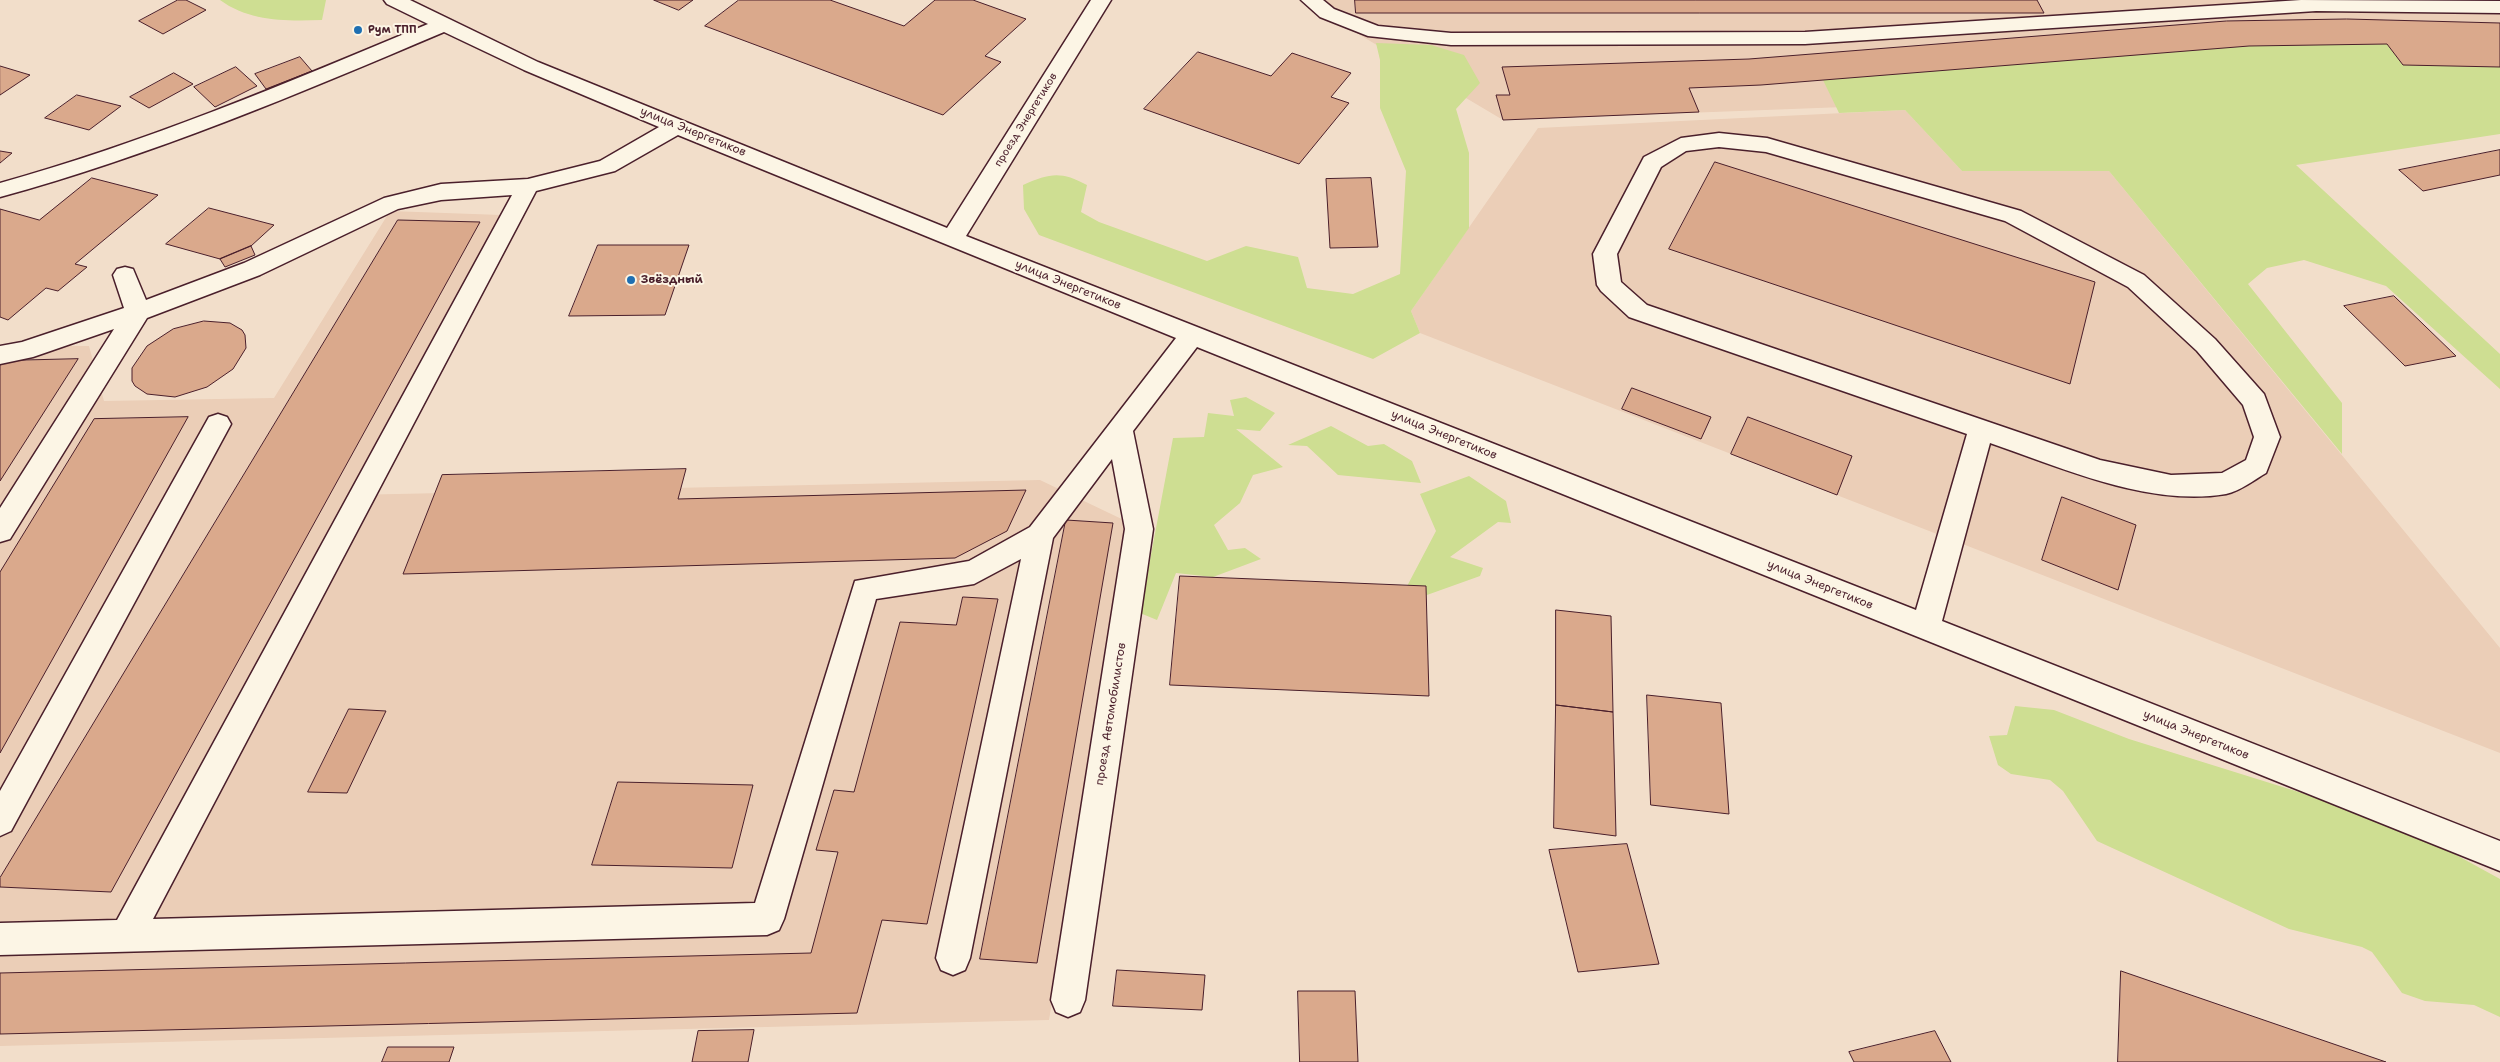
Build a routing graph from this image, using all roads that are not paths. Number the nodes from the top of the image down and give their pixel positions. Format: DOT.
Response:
graph roads {
  1 [pos="394,0"];
  2 [pos="1101,0"];
  3 [pos="1311,0"];
  4 [pos="2389,2"];
  5 [pos="2271,4"];
  6 [pos="2154,7"];
  7 [pos="2500,7"];
  8 [pos="442,25"];
  9 [pos="677,126"];
  10 [pos="528,186"];
  11 [pos="0,190"];
  12 [pos="952,239"];
  13 [pos="125,275"];
  14 [pos="138,312"];
  15 [pos="1192,335"];
  16 [pos="0,355"];
  17 [pos="218,424"];
  18 [pos="1120,429"];
  19 [pos="1981,429"];
  20 [pos="0,531"];
  21 [pos="1040,535"];
  22 [pos="1926,627"];
  23 [pos="0,821"];
  24 [pos="2500,856"];
  25 [pos="126,936"];
  26 [pos="0,939"];
  27 [pos="953,958"];
  28 [pos="1068,1000"];
  1 -- 8 [label="street, улица Энергетиков"];
  2 -- 12 [label="street, проезд Энергетиков"];
  3 -- 6 [label="street"];
  4 -- 5 [label="street"];
  4 -- 7 [label="street"];
  5 -- 6 [label="street"];
  8 -- 9 [label="street, улица Энергетиков"];
  8 -- 11 [label="street"];
  9 -- 10 [label="street"];
  9 -- 12 [label="street, улица Энергетиков"];
  10 -- 14 [label="street"];
  10 -- 25 [label="street"];
  12 -- 15 [label="street, улица Энергетиков"];
  13 -- 14 [label="street"];
  14 -- 16 [label="street"];
  14 -- 20 [label="street"];
  15 -- 18 [label="street"];
  15 -- 22 [label="street, улица Энергетиков"];
  17 -- 23 [label="street"];
  18 -- 21 [label="street"];
  18 -- 28 [label="street, проезд Автомобилистов"];
  19 -- 19 [label="street"];
  19 -- 22 [label="street"];
  21 -- 25 [label="street"];
  21 -- 27 [label="street"];
  22 -- 24 [label="street, улица Энергетиков"];
  25 -- 26 [label="street"];
}
